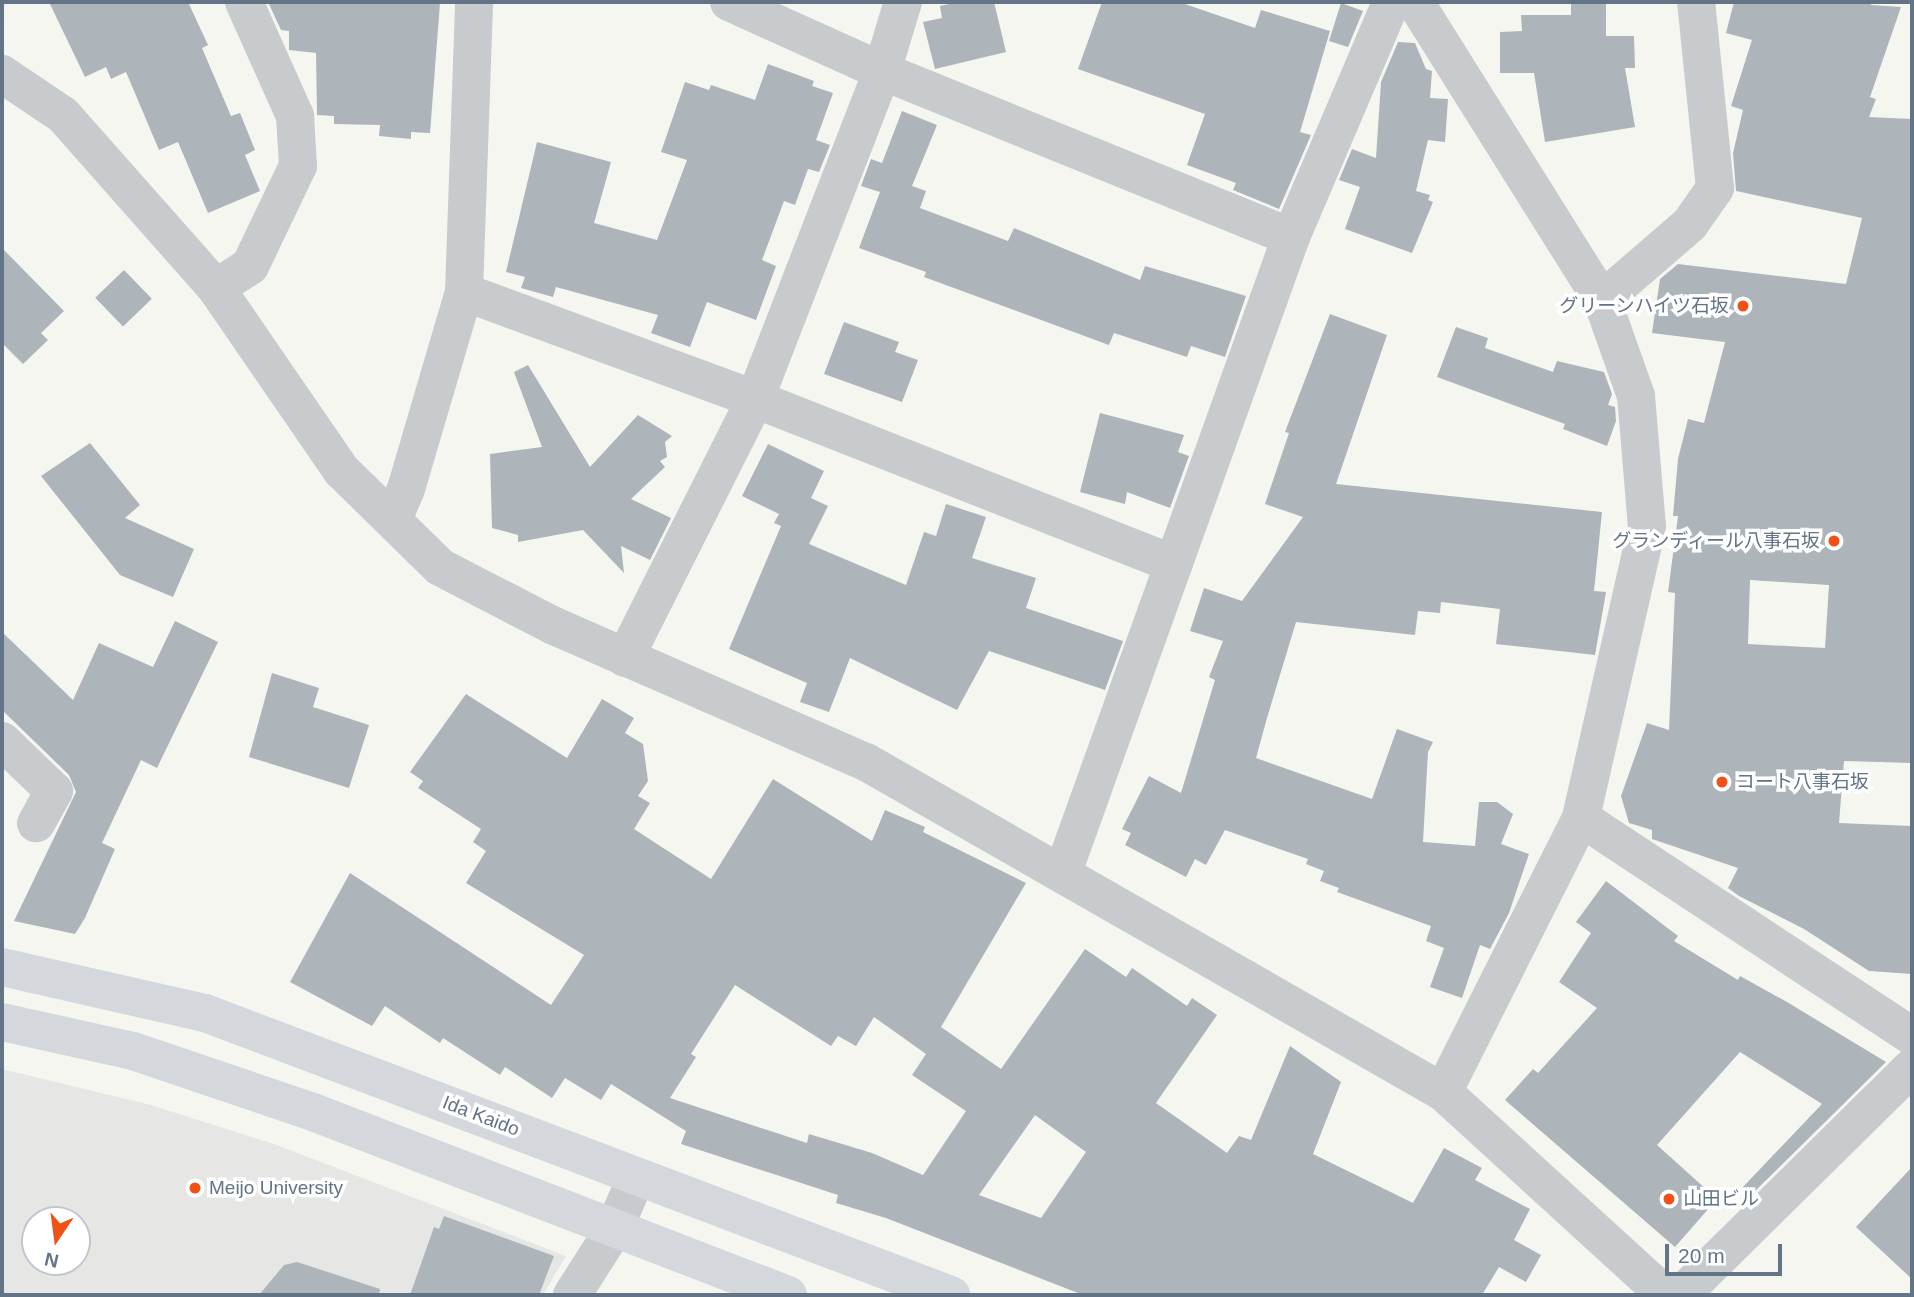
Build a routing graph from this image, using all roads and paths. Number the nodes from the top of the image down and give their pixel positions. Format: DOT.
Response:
graph roads {
  1 [pos="244,2"];
  2 [pos="474,2"];
  3 [pos="729,2"];
  4 [pos="904,2"];
  5 [pos="1391,2"];
  6 [pos="1415,2"];
  7 [pos="1696,2"];
  8 [pos="882,71"];
  9 [pos="2,74"];
  10 [pos="1291,237"];
  11 [pos="216,288"];
  12 [pos="464,292"];
  13 [pos="1602,300"];
  14 [pos="755,399"];
  15 [pos="394,517"];
  16 [pos="1174,564"];
  17 [pos="625,658"];
  18 [pos="2,741"];
  19 [pos="1581,818"];
  20 [pos="36,823"];
  21 [pos="1063,872"];
  22 [pos="2,967"];
  23 [pos="2,1022"];
  24 [pos="1912,1035"];
  25 [pos="1912,1067"];
  26 [pos="1443,1092"];
  27 [pos="636,1178"];
  28 [pos="612,1231"];
  29 [pos="572,1295"];
  30 [pos="788,1295"];
  31 [pos="951,1295"];
  32 [pos="1665,1295"];
  33 [pos="1681,1295"];
  1 -- 11 [label="street"];
  2 -- 12 [label="street"];
  3 -- 8 [label="street"];
  4 -- 8 [label="street"];
  5 -- 10 [label="street"];
  6 -- 13 [label="street"];
  7 -- 13 [label="street"];
  8 -- 10 [label="street"];
  8 -- 14 [label="street"];
  9 -- 11 [label="street"];
  10 -- 16 [label="street"];
  11 -- 15 [label="street"];
  12 -- 14 [label="street"];
  12 -- 15 [label="street"];
  13 -- 19 [label="street"];
  14 -- 16 [label="street"];
  14 -- 17 [label="street"];
  15 -- 17 [label="street"];
  16 -- 21 [label="street"];
  17 -- 21 [label="street"];
  18 -- 20 [label="street"];
  19 -- 24 [label="street"];
  19 -- 26 [label="street"];
  21 -- 26 [label="street"];
  22 -- 27 [label="highway, Ida Kaido"];
  23 -- 28 [label="highway"];
  25 -- 33 [label="street"];
  26 -- 32 [label="street"];
  27 -- 28 [label="street"];
  27 -- 31 [label="highway, Ida Kaido"];
  28 -- 29 [label="street"];
  28 -- 30 [label="highway"];
}
